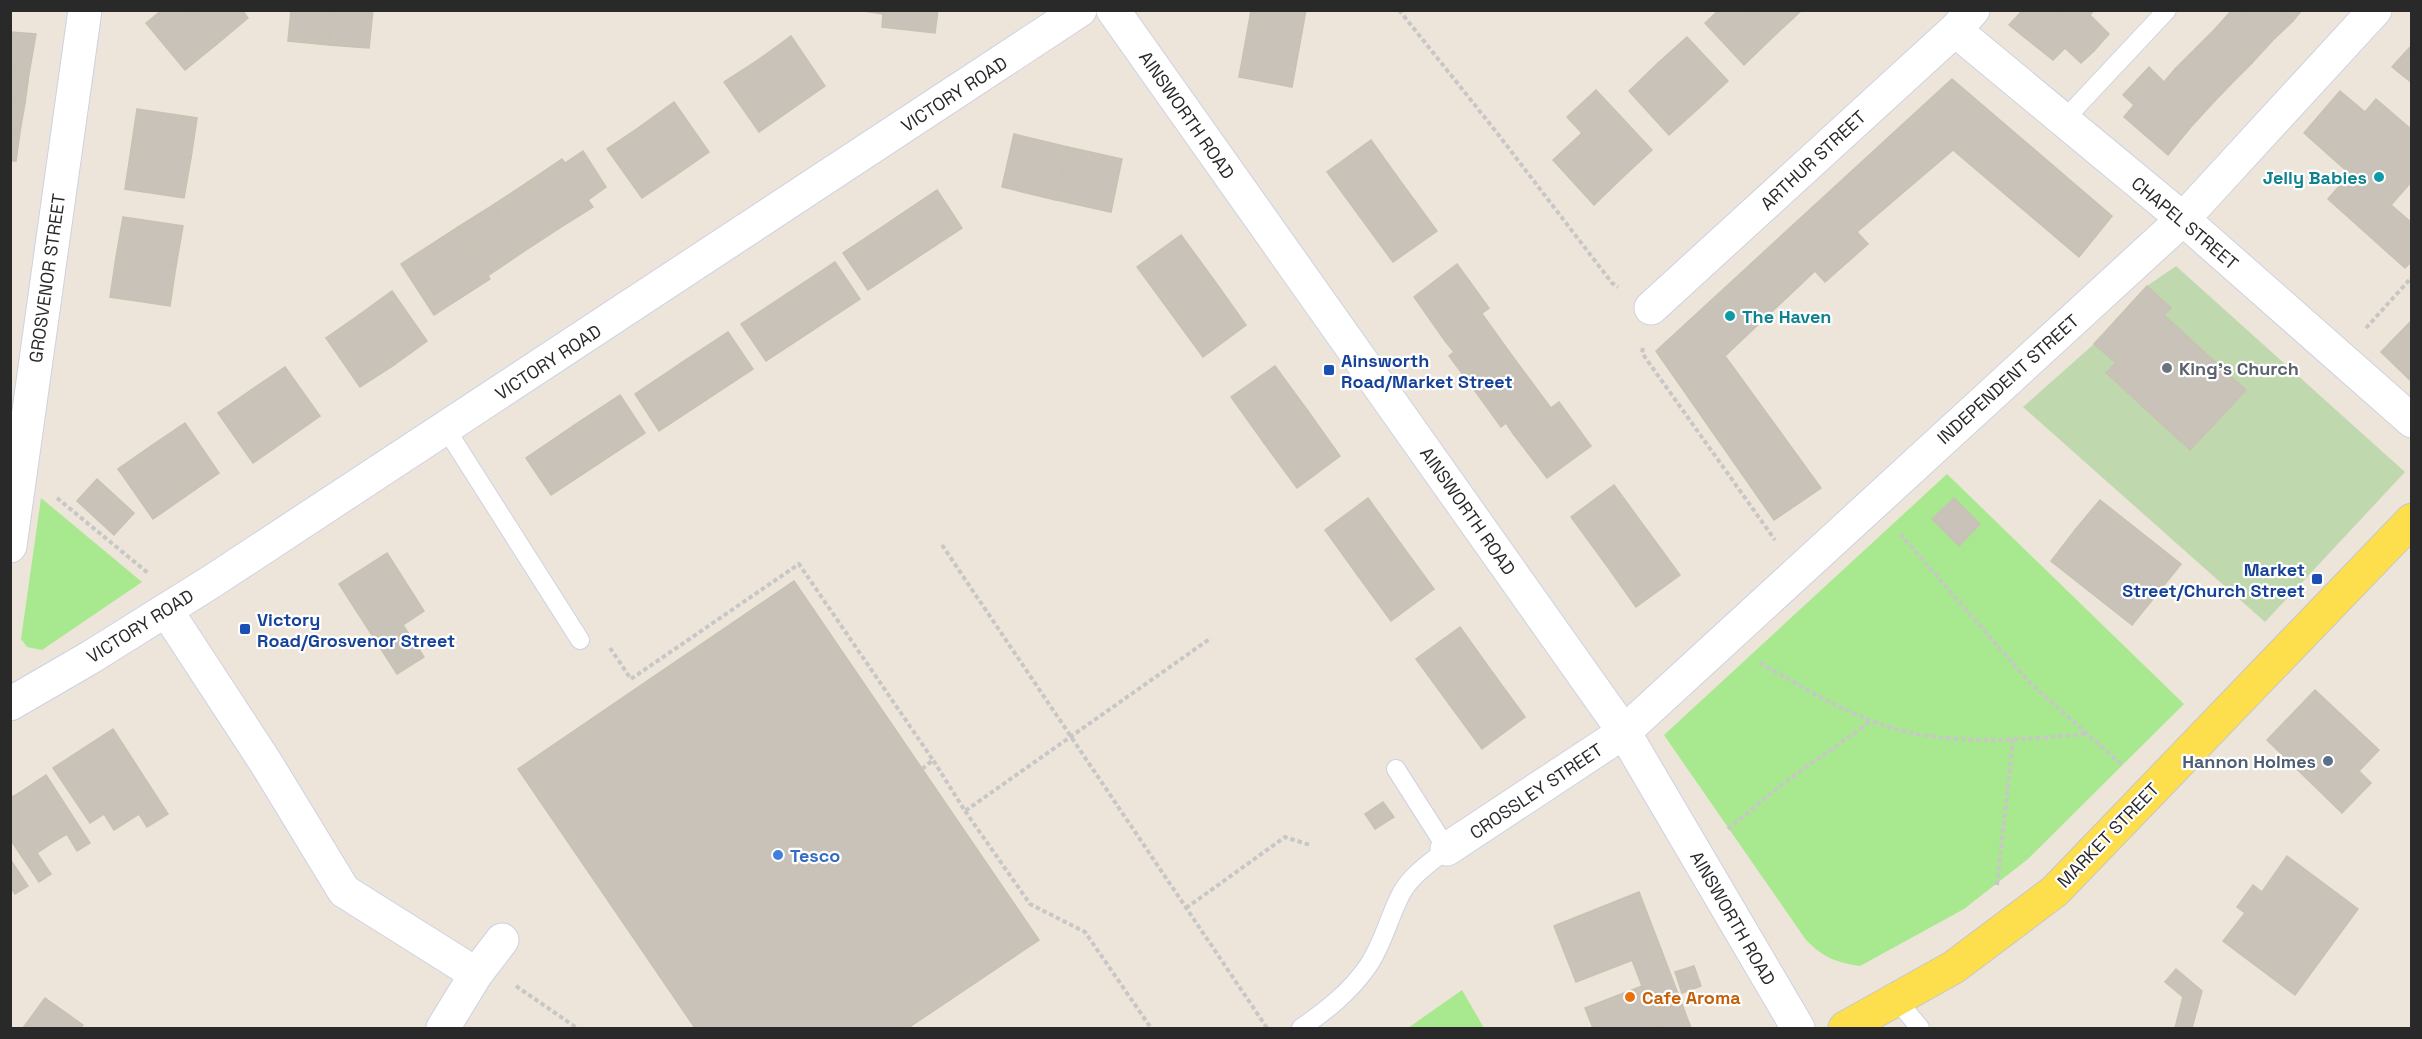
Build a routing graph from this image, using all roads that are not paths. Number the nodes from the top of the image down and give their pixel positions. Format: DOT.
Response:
graph roads {
  1 [pos="85,10"];
  2 [pos="1080,10"];
  3 [pos="1113,10"];
  4 [pos="2167,10"];
  5 [pos="2375,10"];
  6 [pos="1964,20"];
  7 [pos="2063,121"];
  8 [pos="2183,219"];
  9 [pos="1651,308"];
  10 [pos="2412,421"];
  11 [pos="446,429"];
  12 [pos="2412,520"];
  13 [pos="10,546"];
  14 [pos="173,605"];
  15 [pos="580,640"];
  16 [pos="10,704"];
  17 [pos="1624,732"];
  18 [pos="1396,769"];
  19 [pos="1447,849"];
  20 [pos="1896,999"];
  21 [pos="443,1029"];
  22 [pos="1301,1029"];
  23 [pos="1798,1029"];
  24 [pos="1845,1029"];
  25 [pos="1920,1029"];
  1 -- 13 [label="street, GROSVENOR STREET"];
  2 -- 11 [label="street, VICTORY ROAD"];
  3 -- 17 [label="street, AINSWORTH ROAD"];
  4 -- 7 [label="lane"];
  5 -- 8 [label="street, INDEPENDENT STREET"];
  6 -- 7 [label="street, CHAPEL STREET"];
  6 -- 9 [label="street, ARTHUR STREET"];
  7 -- 8 [label="street, CHAPEL STREET"];
  8 -- 10 [label="street, CHAPEL STREET"];
  8 -- 17 [label="street, INDEPENDENT STREET"];
  11 -- 14 [label="street, VICTORY ROAD"];
  11 -- 15 [label="lane"];
  12 -- 20 [label="main road, MARKET STREET"];
  14 -- 16 [label="street, VICTORY ROAD"];
  14 -- 21 [label="street"];
  17 -- 19 [label="street, CROSSLEY STREET"];
  17 -- 23 [label="street, AINSWORTH ROAD"];
  18 -- 19 [label="lane"];
  19 -- 22 [label="lane"];
  20 -- 24 [label="main road, MARKET STREET"];
  20 -- 25 [label="lane"];
}
